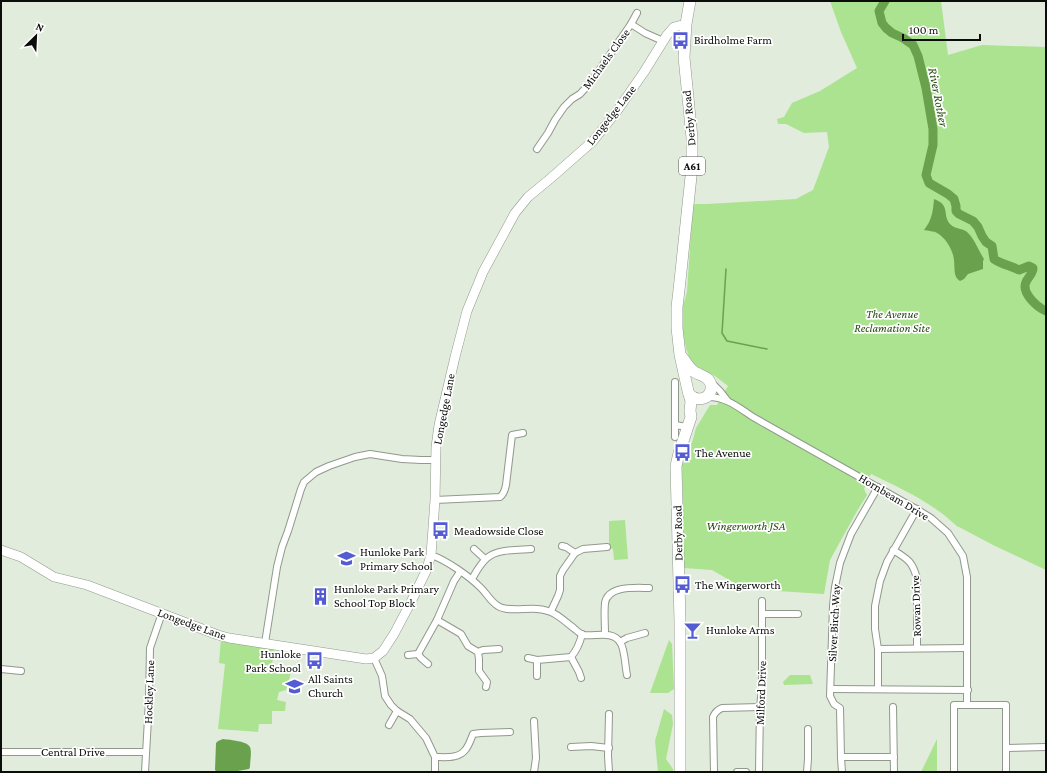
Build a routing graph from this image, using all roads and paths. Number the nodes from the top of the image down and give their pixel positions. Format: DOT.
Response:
graph roads {
  1 [pos="690,1"];
  2 [pos="637,13"];
  3 [pos="631,24"];
  4 [pos="686,24"];
  5 [pos="663,41"];
  6 [pos="537,149"];
  7 [pos="680,355"];
  8 [pos="705,378"];
  9 [pos="675,382"];
  10 [pos="688,390"];
  11 [pos="706,397"];
  12 [pos="727,400"];
  13 [pos="689,422"];
  14 [pos="675,425"];
  15 [pos="523,433"];
  16 [pos="675,437"];
  17 [pos="435,460"];
  18 [pos="878,487"];
  19 [pos="435,500"];
  20 [pos="917,509"];
  21 [pos="562,546"];
  22 [pos="607,547"];
  23 [pos="474,549"];
  24 [pos="531,549"];
  25 [pos="1,550"];
  26 [pos="894,550"];
  27 [pos="575,553"];
  28 [pos="430,555"];
  29 [pos="486,559"];
  30 [pos="460,572"];
  31 [pos="472,579"];
  32 [pos="650,588"];
  33 [pos="762,601"];
  34 [pos="551,611"];
  35 [pos="162,613"];
  36 [pos="762,614"];
  37 [pos="798,614"];
  38 [pos="437,620"];
  39 [pos="645,633"];
  40 [pos="582,634"];
  41 [pos="605,634"];
  42 [pos="620,642"];
  43 [pos="265,643"];
  44 [pos="917,648"];
  45 [pos="967,648"];
  46 [pos="878,649"];
  47 [pos="499,650"];
  48 [pos="478,652"];
  49 [pos="418,654"];
  50 [pos="408,655"];
  51 [pos="571,657"];
  52 [pos="374,658"];
  53 [pos="528,658"];
  54 [pos="537,660"];
  55 [pos="428,664"];
  56 [pos="1,669"];
  57 [pos="21,671"];
  58 [pos="627,675"];
  59 [pos="537,676"];
  60 [pos="581,678"];
  61 [pos="486,687"];
  62 [pos="830,689"];
  63 [pos="878,690"];
  64 [pos="968,690"];
  65 [pos="968,705"];
  66 [pos="893,707"];
  67 [pos="760,708"];
  68 [pos="397,711"];
  69 [pos="609,714"];
  70 [pos="534,720"];
  71 [pos="389,726"];
  72 [pos="808,729"];
  73 [pos="510,732"];
  74 [pos="570,747"];
  75 [pos="1046,747"];
  76 [pos="609,748"];
  77 [pos="1006,748"];
  78 [pos="1,752"];
  79 [pos="146,752"];
  80 [pos="841,757"];
  81 [pos="894,757"];
  82 [pos="435,758"];
  83 [pos="145,772"];
  84 [pos="435,772"];
  85 [pos="534,772"];
  86 [pos="609,772"];
  87 [pos="680,772"];
  88 [pos="714,772"];
  89 [pos="737,772"];
  90 [pos="746,772"];
  91 [pos="759,772"];
  92 [pos="807,772"];
  93 [pos="842,772"];
  94 [pos="894,772"];
  95 [pos="954,772"];
  96 [pos="1006,772"];
  1 -- 4 [label="highway, Derby Road / A61"];
  2 -- 3 [label="street, Michaels Close"];
  3 -- 5 [label="street, Michaels Close"];
  3 -- 6 [label="street, Michaels Close"];
  4 -- 5 [label="street, Longedge Lane"];
  4 -- 7 [label="highway, Derby Road / A61"];
  5 -- 17 [label="street, Longedge Lane"];
  7 -- 8 [label="highway"];
  7 -- 10 [label="highway, Derby Road / A61"];
  8 -- 10 [label="highway"];
  8 -- 11 [label="highway"];
  8 -- 12 [label="street, Hornbeam Drive"];
  9 -- 14 [label="street"];
  10 -- 11 [label="highway"];
  10 -- 13 [label="highway, Derby Road / A61"];
  11 -- 12 [label="street, Hornbeam Drive"];
  11 -- 13 [label="highway, Derby Road / A61"];
  12 -- 18 [label="street, Hornbeam Drive"];
  13 -- 14 [label="street"];
  13 -- 87 [label="highway, Derby Road / A61"];
  14 -- 16 [label="street"];
  15 -- 19 [label="street"];
  17 -- 19 [label="street"];
  17 -- 43 [label="street, Longedge Lane"];
  18 -- 20 [label="street, Hornbeam Drive"];
  18 -- 62 [label="street, Silver Birch Way"];
  19 -- 28 [label="street"];
  20 -- 26 [label="street"];
  20 -- 45 [label="street, Hornbeam Drive"];
  21 -- 27 [label="street"];
  22 -- 27 [label="street"];
  23 -- 29 [label="street"];
  24 -- 29 [label="street"];
  25 -- 35 [label="street, Longedge Lane"];
  26 -- 44 [label="street, Rowan Drive"];
  26 -- 46 [label="street"];
  27 -- 34 [label="street"];
  28 -- 30 [label="street"];
  28 -- 52 [label="street"];
  29 -- 31 [label="street"];
  30 -- 31 [label="street"];
  30 -- 38 [label="street"];
  31 -- 34 [label="street"];
  32 -- 41 [label="street"];
  33 -- 36 [label="street, Milford Drive"];
  34 -- 40 [label="street"];
  35 -- 43 [label="street, Longedge Lane"];
  35 -- 79 [label="street, Hockley Lane"];
  36 -- 37 [label="street"];
  36 -- 67 [label="street, Milford Drive"];
  38 -- 48 [label="street"];
  38 -- 49 [label="street"];
  39 -- 42 [label="street"];
  40 -- 41 [label="street"];
  40 -- 51 [label="street"];
  41 -- 42 [label="street"];
  42 -- 58 [label="street"];
  43 -- 52 [label="street"];
  44 -- 45 [label="street"];
  44 -- 46 [label="street"];
  45 -- 64 [label="street, Hornbeam Drive"];
  46 -- 63 [label="street"];
  47 -- 48 [label="street"];
  48 -- 61 [label="street"];
  49 -- 50 [label="street"];
  49 -- 55 [label="street"];
  51 -- 54 [label="street"];
  51 -- 60 [label="street"];
  52 -- 68 [label="street"];
  53 -- 54 [label="street"];
  54 -- 59 [label="street"];
  56 -- 57 [label="street"];
  62 -- 63 [label="street"];
  62 -- 80 [label="street"];
  63 -- 64 [label="street"];
  64 -- 65 [label="street, Hornbeam Drive"];
  65 -- 77 [label="street"];
  65 -- 95 [label="street"];
  66 -- 81 [label="street"];
  67 -- 88 [label="street"];
  67 -- 91 [label="street, Milford Drive"];
  68 -- 71 [label="street"];
  68 -- 82 [label="street"];
  69 -- 76 [label="street"];
  70 -- 85 [label="street"];
  72 -- 92 [label="street"];
  73 -- 82 [label="street"];
  74 -- 76 [label="street"];
  75 -- 77 [label="street"];
  76 -- 86 [label="street"];
  77 -- 96 [label="street"];
  78 -- 79 [label="street, Central Drive"];
  79 -- 83 [label="street, Hockley Lane"];
  80 -- 81 [label="street"];
  80 -- 93 [label="street"];
  81 -- 94 [label="street"];
  82 -- 84 [label="street"];
  89 -- 90 [label="street"];
}
